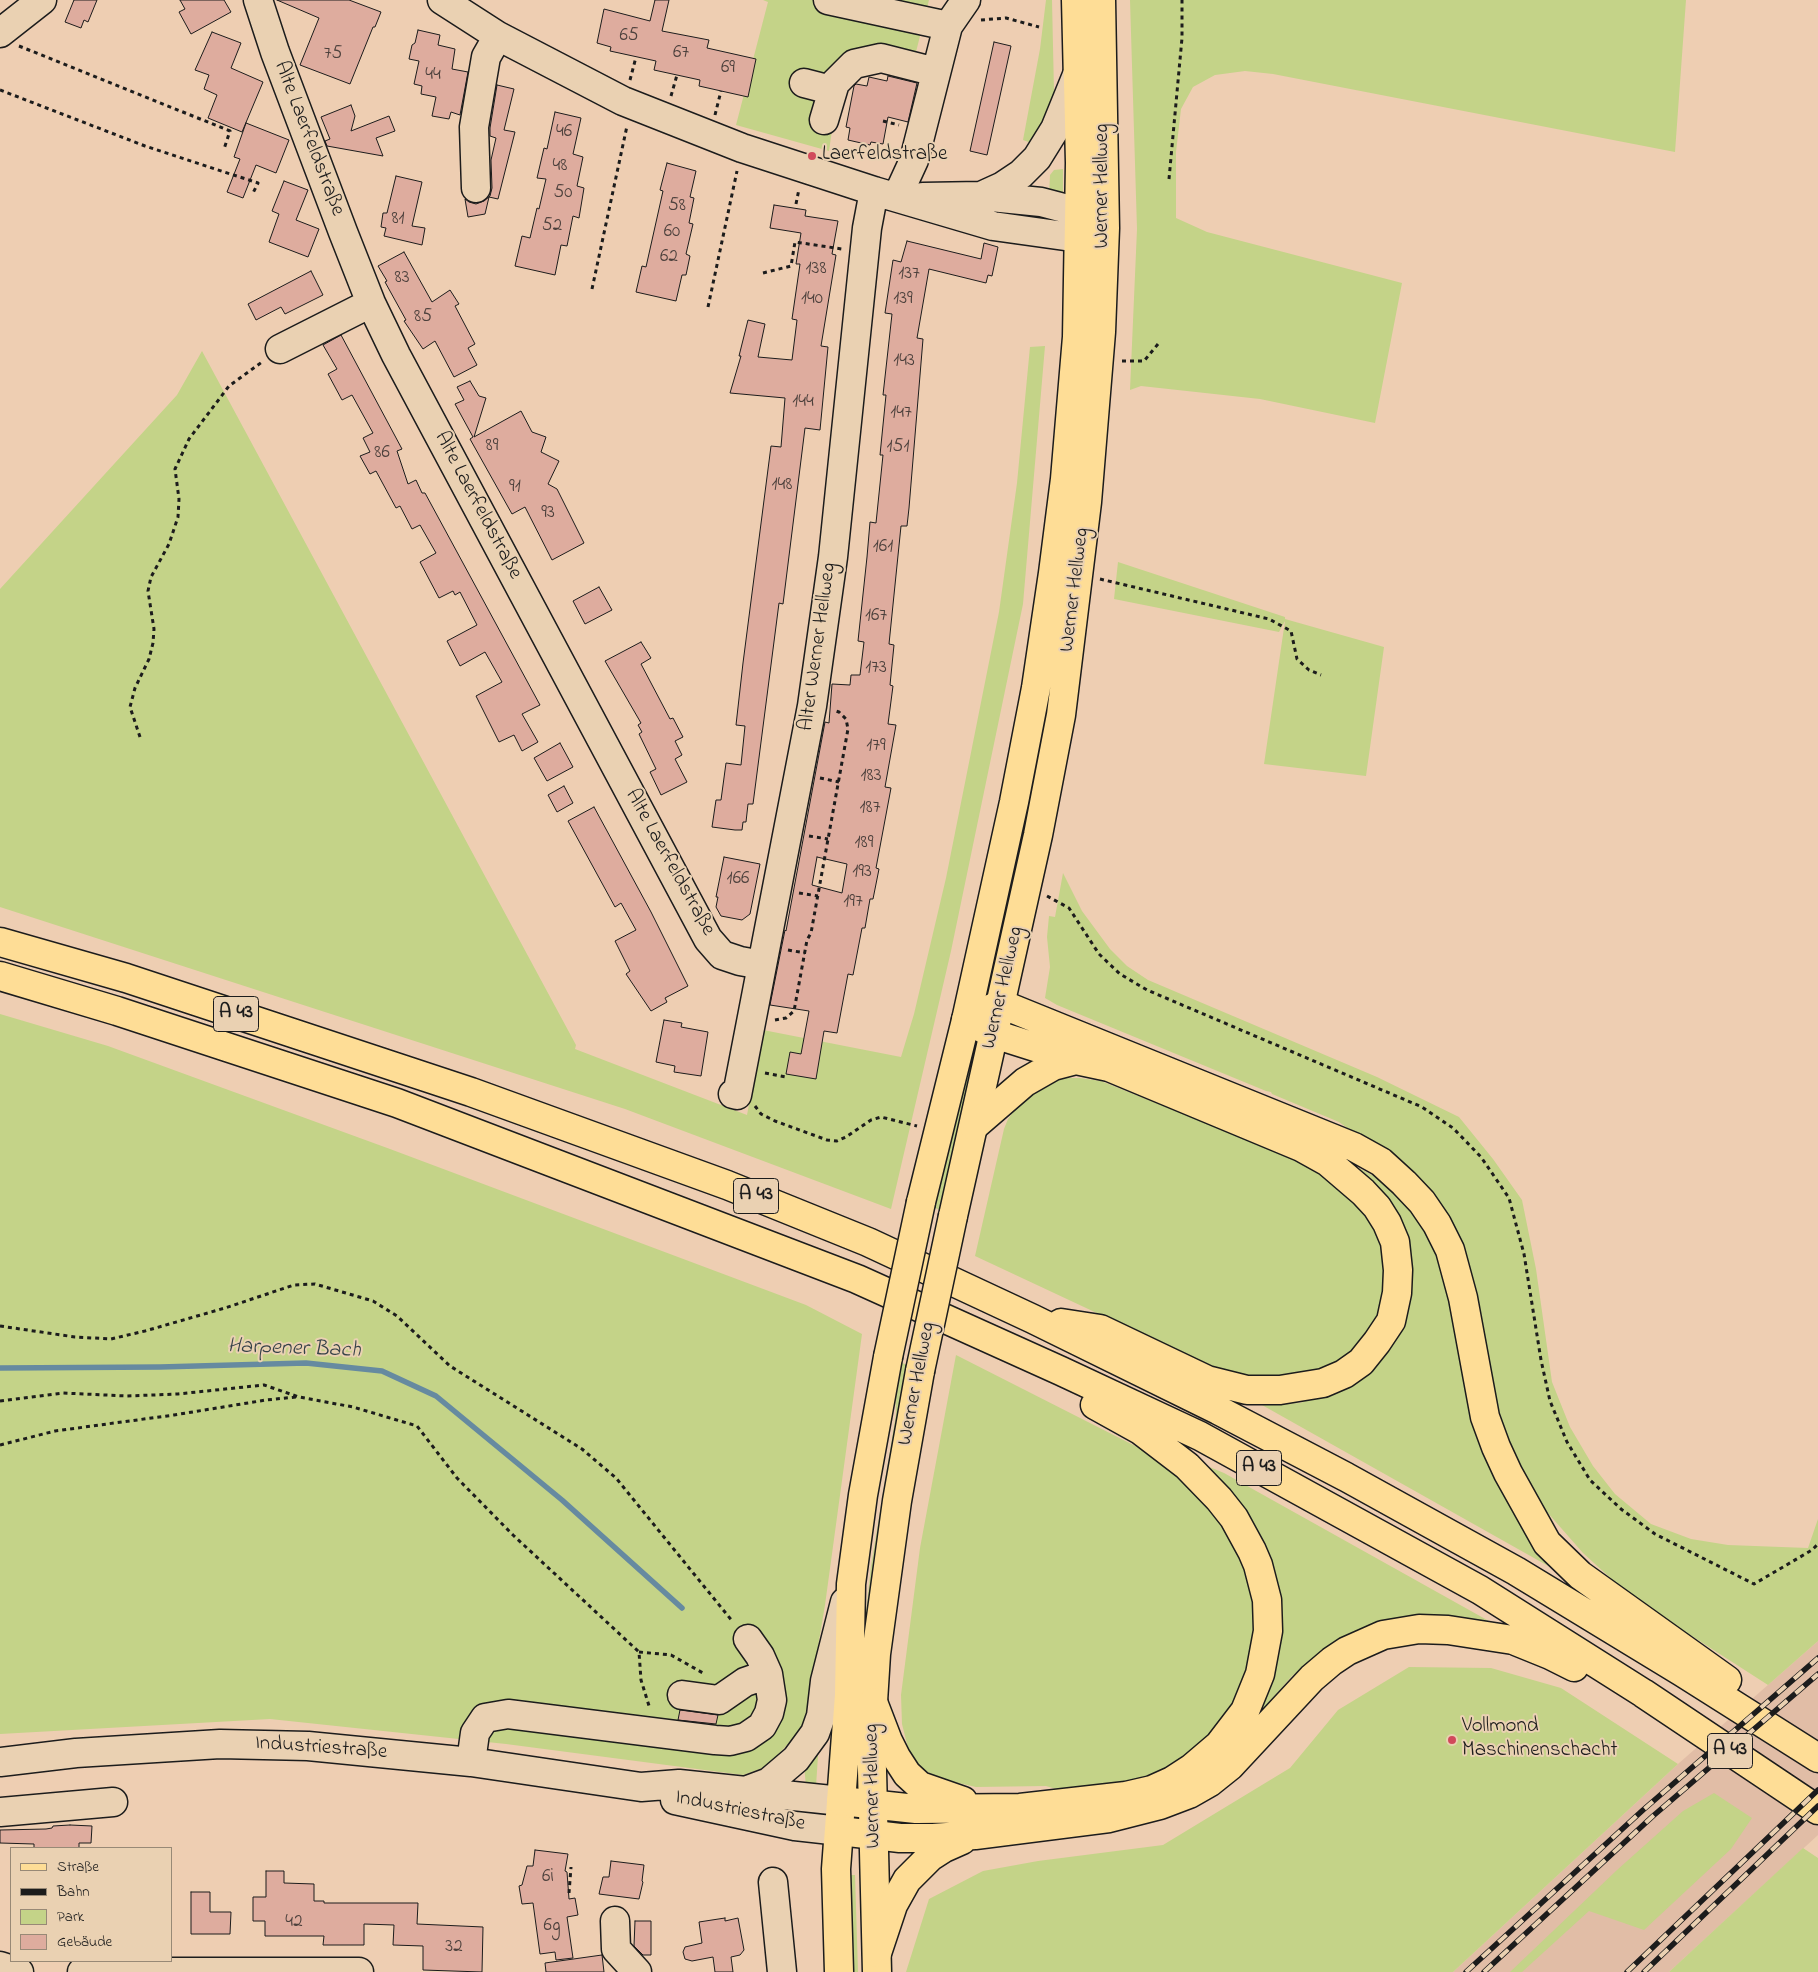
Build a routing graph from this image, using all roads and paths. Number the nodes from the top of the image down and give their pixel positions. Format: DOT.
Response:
graph roads {
  1 [pos="42,0"];
  2 [pos="258,0"];
  3 [pos="442,0"];
  4 [pos="828,0"];
  5 [pos="966,0"];
  6 [pos="1076,0"];
  7 [pos="1101,0"];
  8 [pos="1182,0"];
  9 [pos="476,9"];
  10 [pos="1006,18"];
  11 [pos="948,26"];
  12 [pos="1039,27"];
  13 [pos="3,31"];
  14 [pos="498,36"];
  15 [pos="1079,70"];
  16 [pos="936,72"];
  17 [pos="804,83"];
  18 [pos="0,90"];
  19 [pos="831,90"];
  20 [pos="632,104"];
  21 [pos="824,120"];
  22 [pos="742,148"];
  23 [pos="224,149"];
  24 [pos="1169,178"];
  25 [pos="476,188"];
  26 [pos="886,194"];
  27 [pos="252,196"];
  28 [pos="981,196"];
  29 [pos="1079,225"];
  30 [pos="1106,228"];
  31 [pos="864,253"];
  32 [pos="763,273"];
  33 [pos="592,289"];
  34 [pos="371,303"];
  35 [pos="708,307"];
  36 [pos="1158,344"];
  37 [pos="280,349"];
  38 [pos="1099,361"];
  39 [pos="258,364"];
  40 [pos="1078,573"];
  41 [pos="1321,675"];
  42 [pos="848,729"];
  43 [pos="140,737"];
  44 [pos="817,778"];
  45 [pos="839,782"];
  46 [pos="806,835"];
  47 [pos="828,839"];
  48 [pos="796,892"];
  49 [pos="818,896"];
  50 [pos="0,942"];
  51 [pos="805,954"];
  52 [pos="772,957"];
  53 [pos="0,976"];
  54 [pos="1001,1004"];
  55 [pos="752,1016"];
  56 [pos="966,1020"];
  57 [pos="994,1034"];
  58 [pos="1076,1060"];
  59 [pos="766,1073"];
  60 [pos="786,1077"];
  61 [pos="735,1090"];
  62 [pos="974,1126"];
  63 [pos="938,1132"];
  64 [pos="857,1279"];
  65 [pos="1033,1319"];
  66 [pos="0,1326"];
  67 [pos="299,1397"];
  68 [pos="0,1401"];
  69 [pos="0,1445"];
  70 [pos="1818,1544"];
  71 [pos="851,1584"];
  72 [pos="1754,1584"];
  73 [pos="748,1639"];
  74 [pos="639,1652"];
  75 [pos="832,1654"];
  76 [pos="768,1674"];
  77 [pos="706,1675"];
  78 [pos="1643,1693"];
  79 [pos="682,1694"];
  80 [pos="873,1702"];
  81 [pos="657,1732"];
  82 [pos="1813,1754"];
  83 [pos="0,1762"];
  84 [pos="471,1762"];
  85 [pos="641,1787"];
  86 [pos="745,1791"];
  87 [pos="841,1801"];
  88 [pos="113,1802"];
  89 [pos="873,1804"];
  90 [pos="986,1808"];
  91 [pos="1818,1810"];
  92 [pos="0,1812"];
  93 [pos="840,1831"];
  94 [pos="874,1835"];
  95 [pos="975,1835"];
  96 [pos="572,1867"];
  97 [pos="773,1882"];
  98 [pos="569,1893"];
  99 [pos="615,1921"];
  100 [pos="877,1963"];
  101 [pos="0,1966"];
  102 [pos="19,1972"];
  103 [pos="82,1972"];
  104 [pos="360,1972"];
  105 [pos="637,1972"];
  106 [pos="782,1972"];
  107 [pos="839,1972"];
  1 -- 13 [label="street"];
  2 -- 34 [label="street, Alte Laerfeldstraße"];
  3 -- 9 [label="street"];
  4 -- 11 [label="street"];
  5 -- 11 [label="street"];
  6 -- 15 [label="main road, Werner Hellweg"];
  7 -- 30 [label="main road, Werner Hellweg"];
  8 -- 24 [label="path"];
  9 -- 14 [label="street"];
  10 -- 12 [label="path"];
  11 -- 16 [label="street, Alter Werner Hellweg"];
  13 -- 23 [label="path"];
  14 -- 20 [label="street"];
  14 -- 25 [label="street"];
  15 -- 28 [label="street"];
  15 -- 29 [label="main road, Werner Hellweg"];
  16 -- 19 [label="street"];
  16 -- 26 [label="street, Alter Werner Hellweg"];
  17 -- 19 [label="street"];
  18 -- 27 [label="path"];
  19 -- 21 [label="street"];
  20 -- 22 [label="street"];
  20 -- 33 [label="path"];
  22 -- 26 [label="street"];
  22 -- 35 [label="path"];
  26 -- 28 [label="street"];
  26 -- 29 [label="street"];
  26 -- 31 [label="street, Alter Werner Hellweg"];
  28 -- 29 [label="street"];
  29 -- 30 [label="street"];
  29 -- 56 [label="main road, Werner Hellweg"];
  30 -- 38 [label="main road, Werner Hellweg"];
  31 -- 32 [label="path"];
  31 -- 52 [label="street, Alter Werner Hellweg"];
  34 -- 37 [label="street"];
  34 -- 52 [label="street, Alte Laerfeldstraße"];
  36 -- 38 [label="path"];
  38 -- 40 [label="main road, Werner Hellweg"];
  39 -- 43 [label="path"];
  40 -- 41 [label="path"];
  40 -- 54 [label="main road, Werner Hellweg"];
  42 -- 45 [label="path"];
  44 -- 45 [label="path"];
  45 -- 47 [label="path"];
  46 -- 47 [label="path"];
  47 -- 49 [label="path"];
  48 -- 49 [label="path"];
  49 -- 51 [label="path"];
  50 -- 65 [label="main road, A 43"];
  51 -- 52 [label="path"];
  51 -- 55 [label="path"];
  52 -- 55 [label="street, Alter Werner Hellweg"];
  53 -- 64 [label="main road, A 43"];
  54 -- 56 [label="main road"];
  54 -- 57 [label="main road, Werner Hellweg"];
  54 -- 82 [label="main road"];
  55 -- 61 [label="street, Alter Werner Hellweg"];
  56 -- 57 [label="main road"];
  56 -- 63 [label="main road, Werner Hellweg"];
  57 -- 58 [label="main road"];
  57 -- 62 [label="main road, Werner Hellweg"];
  58 -- 62 [label="main road"];
  58 -- 65 [label="main road"];
  59 -- 60 [label="path"];
  61 -- 63 [label="path"];
  62 -- 80 [label="main road, Werner Hellweg, bridge"];
  63 -- 71 [label="main road, Werner Hellweg, bridge"];
  64 -- 78 [label="main road, A 43"];
  64 -- 90 [label="main road"];
  65 -- 82 [label="main road, A 43"];
  66 -- 73 [label="path"];
  67 -- 68 [label="path"];
  67 -- 69 [label="path"];
  67 -- 74 [label="path"];
  70 -- 72 [label="path"];
  71 -- 75 [label="street, Werner Hellweg"];
  71 -- 87 [label="main road, Werner Hellweg"];
  73 -- 76 [label="street"];
  74 -- 77 [label="path"];
  74 -- 81 [label="path"];
  75 -- 86 [label="street, Industriestraße"];
  76 -- 79 [label="street"];
  76 -- 81 [label="street"];
  78 -- 91 [label="main road, A 43"];
  78 -- 95 [label="main road"];
  80 -- 89 [label="main road, Werner Hellweg"];
  80 -- 90 [label="main road"];
  81 -- 84 [label="street"];
  83 -- 84 [label="street, Industriestraße"];
  84 -- 85 [label="street, Industriestraße"];
  85 -- 86 [label="street, Industriestraße"];
  85 -- 93 [label="street, Industriestraße"];
  86 -- 87 [label="street, Industriestraße"];
  87 -- 89 [label="main road"];
  87 -- 93 [label="main road, Werner Hellweg"];
  88 -- 92 [label="street"];
  89 -- 90 [label="main road"];
  89 -- 94 [label="main road, Werner Hellweg"];
  93 -- 94 [label="main road"];
  93 -- 107 [label="main road, Werner Hellweg"];
  94 -- 95 [label="main road"];
  94 -- 100 [label="main road, Werner Hellweg"];
  95 -- 100 [label="main road"];
  96 -- 98 [label="path"];
  97 -- 106 [label="street"];
  99 -- 105 [label="street"];
  101 -- 102 [label="street"];
  103 -- 104 [label="street"];
}
